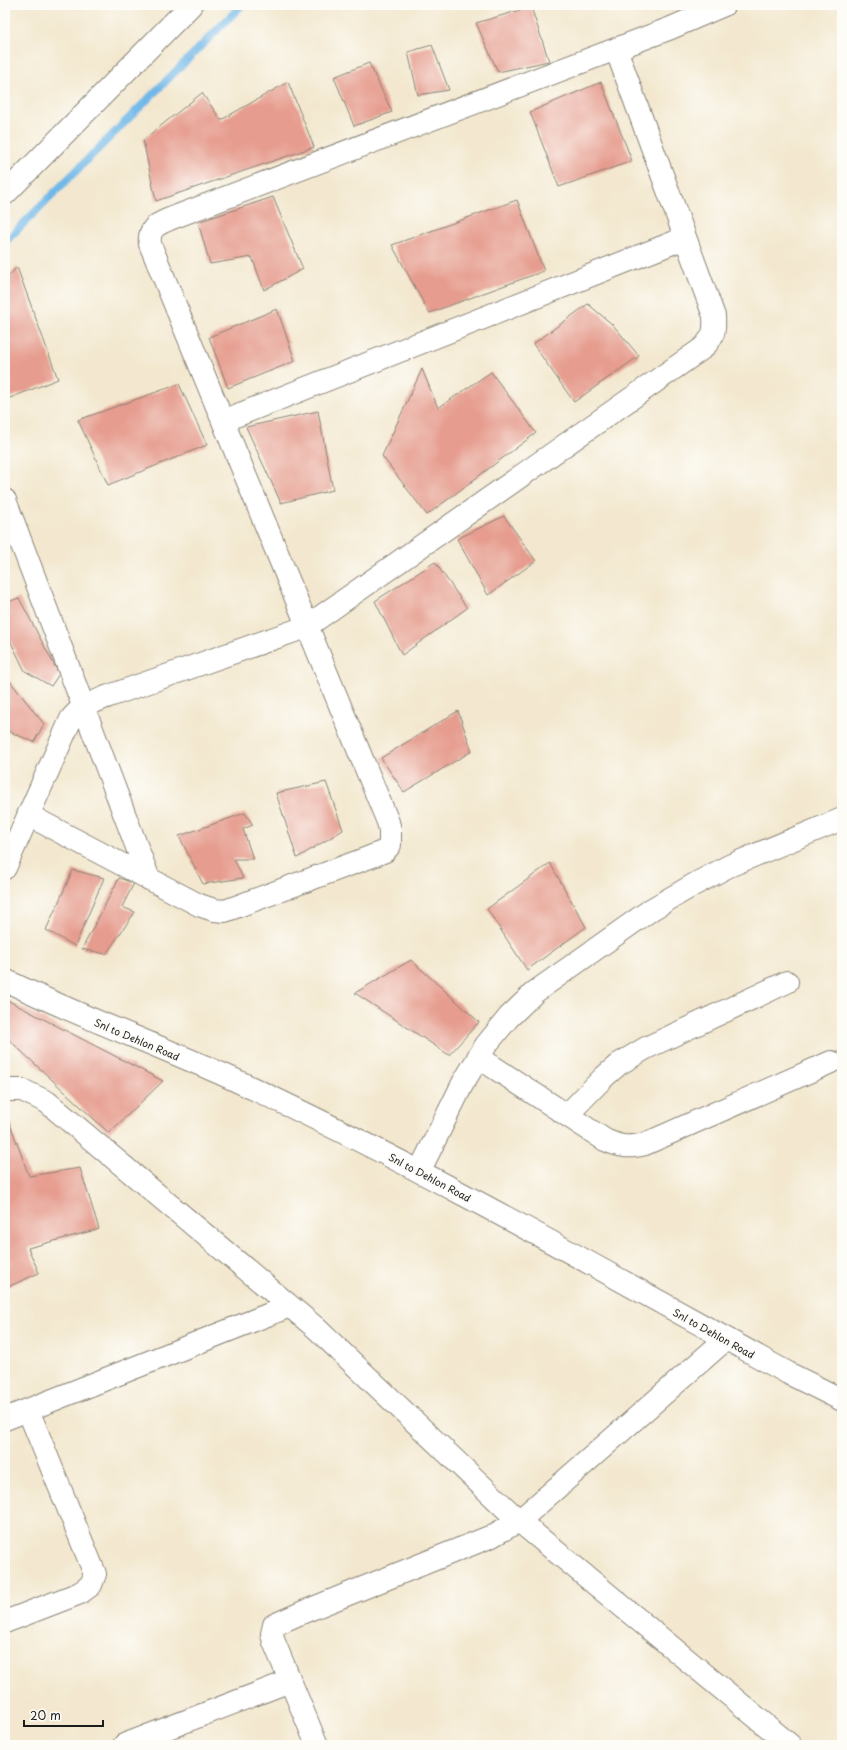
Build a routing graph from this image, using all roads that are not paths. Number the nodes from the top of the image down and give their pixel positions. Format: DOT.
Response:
graph roads {
  1 [pos="191,5"];
  2 [pos="724,5"];
  3 [pos="616,49"];
  4 [pos="5,194"];
  5 [pos="685,238"];
  6 [pos="223,421"];
  7 [pos="5,500"];
  8 [pos="306,627"];
  9 [pos="84,706"];
  10 [pos="28,815"];
  11 [pos="842,819"];
  12 [pos="5,868"];
  13 [pos="149,879"];
  14 [pos="5,980"];
  15 [pos="787,982"];
  16 [pos="478,1057"];
  17 [pos="831,1062"];
  18 [pos="5,1090"];
  19 [pos="567,1115"];
  20 [pos="420,1170"];
  21 [pos="290,1306"];
  22 [pos="726,1339"];
  23 [pos="842,1400"];
  24 [pos="28,1410"];
  25 [pos="5,1419"];
  26 [pos="519,1521"];
  27 [pos="5,1622"];
  28 [pos="290,1681"];
  29 [pos="124,1745"];
  30 [pos="317,1745"];
  31 [pos="790,1745"];
  1 -- 4 [label="street"];
  2 -- 3 [label="street"];
  3 -- 5 [label="street"];
  3 -- 6 [label="street"];
  5 -- 6 [label="street"];
  5 -- 8 [label="street"];
  6 -- 8 [label="street"];
  7 -- 9 [label="street"];
  8 -- 9 [label="street"];
  8 -- 13 [label="street"];
  9 -- 10 [label="street"];
  9 -- 13 [label="street"];
  10 -- 12 [label="street"];
  10 -- 13 [label="street"];
  11 -- 16 [label="street"];
  14 -- 20 [label="street, Snl to Dehlon Road"];
  15 -- 19 [label="street"];
  16 -- 19 [label="street"];
  16 -- 20 [label="street"];
  17 -- 19 [label="street"];
  18 -- 21 [label="street"];
  20 -- 22 [label="street, Snl to Dehlon Road"];
  21 -- 24 [label="street"];
  21 -- 26 [label="street"];
  22 -- 23 [label="street, Snl to Dehlon Road"];
  22 -- 26 [label="street"];
  24 -- 25 [label="street"];
  24 -- 27 [label="street"];
  26 -- 28 [label="street"];
  26 -- 31 [label="street"];
  28 -- 29 [label="street"];
  28 -- 30 [label="street"];
}
